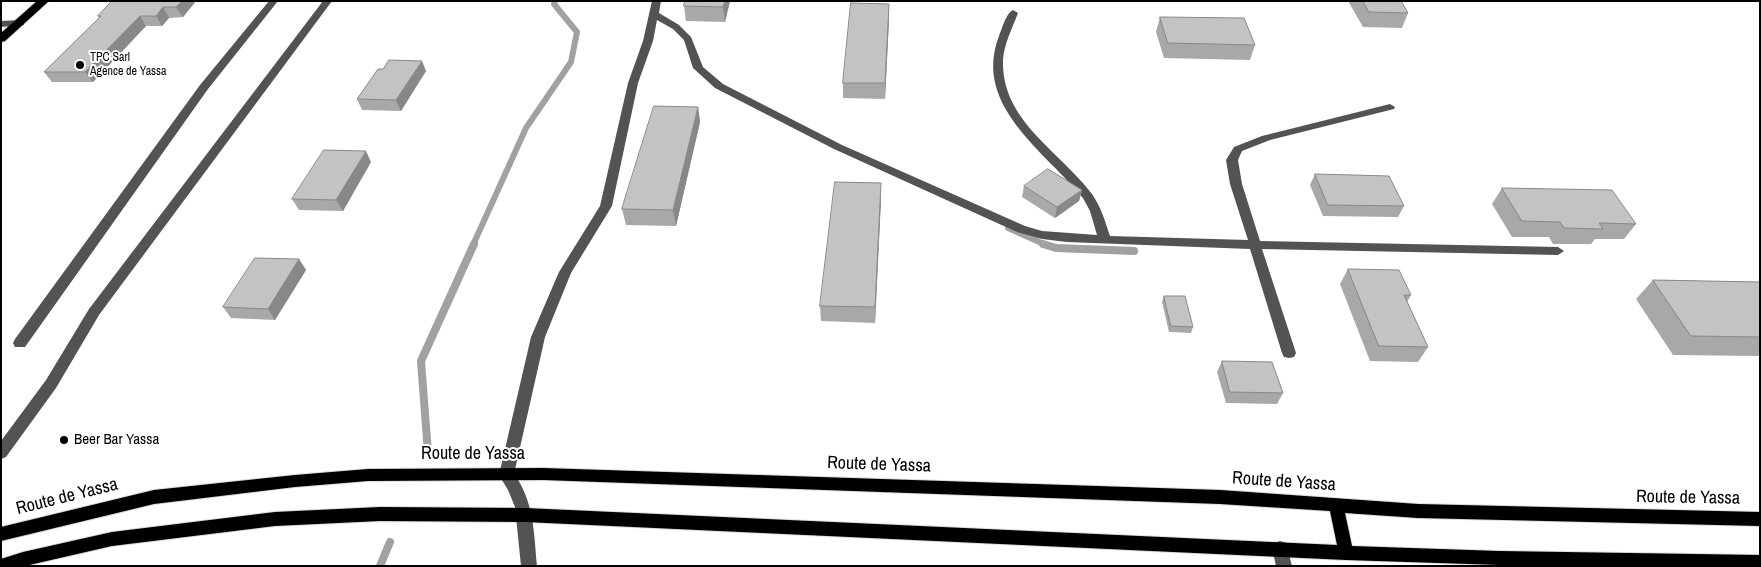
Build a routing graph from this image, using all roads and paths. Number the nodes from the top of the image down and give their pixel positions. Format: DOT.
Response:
graph roads {
  1 [pos="44,1"];
  2 [pos="274,1"];
  3 [pos="328,1"];
  4 [pos="656,8"];
  5 [pos="1013,13"];
  6 [pos="21,23"];
  7 [pos="1,24"];
  8 [pos="1,40"];
  9 [pos="1390,107"];
  10 [pos="1105,240"];
  11 [pos="1254,243"];
  12 [pos="1558,251"];
  13 [pos="20,342"];
  14 [pos="1289,353"];
  15 [pos="1,453"];
  16 [pos="506,474"];
  17 [pos="1336,506"];
  18 [pos="525,515"];
  19 [pos="1760,519"];
  20 [pos="1,534"];
  21 [pos="1280,548"];
  22 [pos="1346,553"];
  23 [pos="22,562"];
  24 [pos="1500,562"];
  25 [pos="1760,562"];
  26 [pos="2,566"];
  27 [pos="529,566"];
  28 [pos="1284,566"];
  1 -- 6 [label="highway"];
  2 -- 13 [label="street"];
  3 -- 15 [label="street"];
  4 -- 10 [label="street"];
  4 -- 16 [label="street"];
  5 -- 10 [label="street"];
  6 -- 7 [label="street"];
  6 -- 8 [label="highway"];
  9 -- 11 [label="street"];
  10 -- 11 [label="street"];
  11 -- 12 [label="street"];
  11 -- 14 [label="street"];
  16 -- 17 [label="main road, Route de Yassa"];
  16 -- 18 [label="street"];
  16 -- 20 [label="main road, Route de Yassa"];
  17 -- 19 [label="main road, Route de Yassa"];
  17 -- 22 [label="main road"];
  18 -- 21 [label="main road"];
  18 -- 23 [label="main road"];
  18 -- 27 [label="street"];
  21 -- 22 [label="main road"];
  21 -- 28 [label="street"];
  22 -- 24 [label="main road"];
  23 -- 26 [label="main road"];
  24 -- 25 [label="main road"];
}
